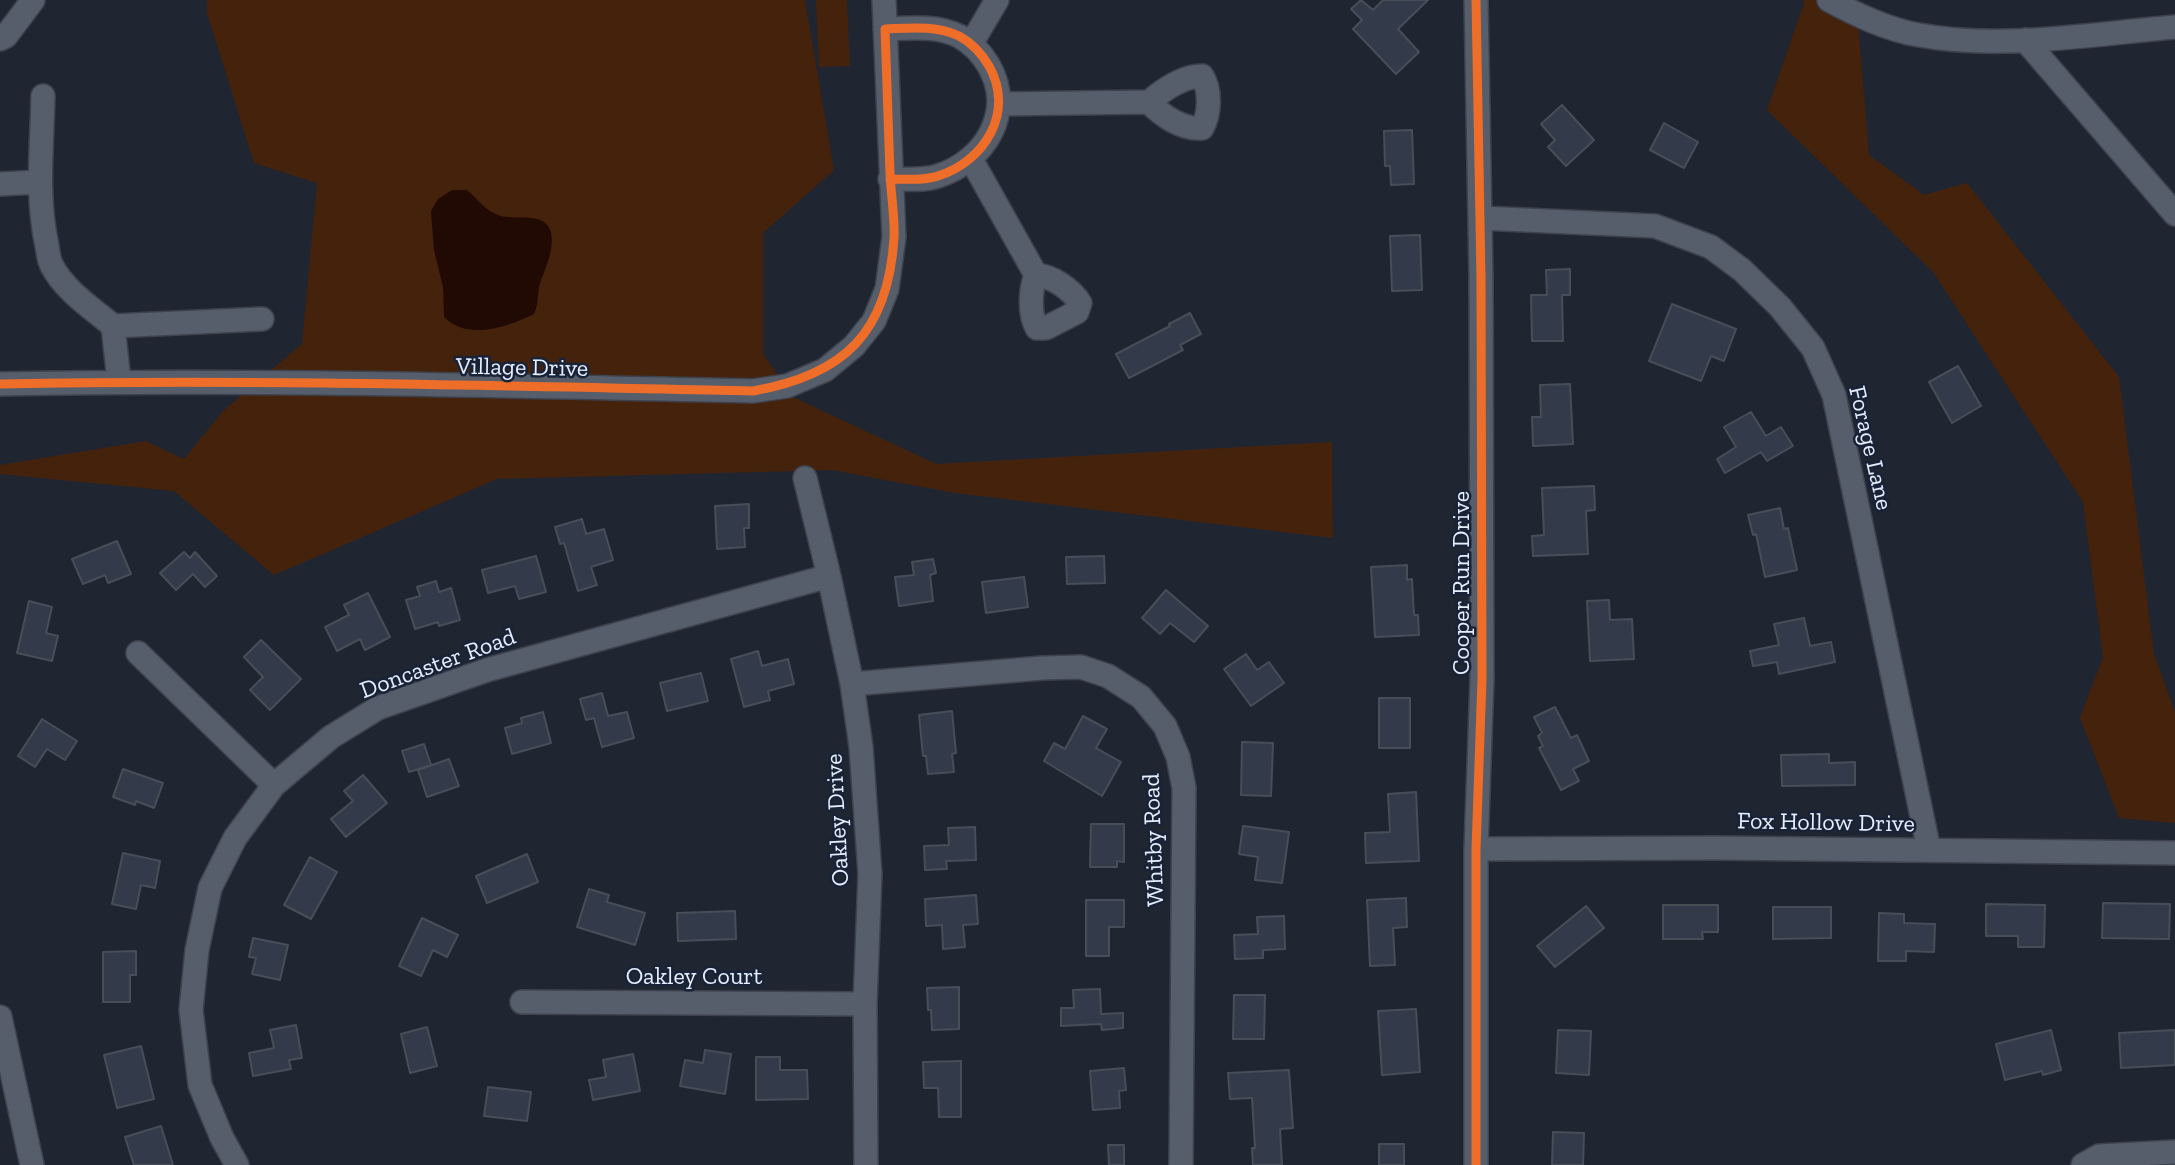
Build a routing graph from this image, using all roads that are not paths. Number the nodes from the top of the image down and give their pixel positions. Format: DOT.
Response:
graph roads {
  1 [pos="33,0"];
  2 [pos="884,0"];
  3 [pos="997,0"];
  4 [pos="1476,0"];
  5 [pos="1829,0"];
  6 [pos="2175,27"];
  7 [pos="885,29"];
  8 [pos="0,39"];
  9 [pos="2025,40"];
  10 [pos="971,44"];
  11 [pos="43,96"];
  12 [pos="1149,102"];
  13 [pos="1000,104"];
  14 [pos="971,159"];
  15 [pos="890,178"];
  16 [pos="39,182"];
  17 [pos="0,184"];
  18 [pos="2175,214"];
  19 [pos="1480,218"];
  20 [pos="1036,275"];
  21 [pos="262,319"];
  22 [pos="113,326"];
  23 [pos="118,381"];
  24 [pos="0,384"];
  25 [pos="805,478"];
  26 [pos="830,576"];
  27 [pos="138,653"];
  28 [pos="852,684"];
  29 [pos="274,785"];
  30 [pos="1476,849"];
  31 [pos="1929,850"];
  32 [pos="2175,853"];
  33 [pos="522,1002"];
  34 [pos="865,1004"];
  35 [pos="0,1017"];
  36 [pos="2175,1152"];
  37 [pos="32,1165"];
  38 [pos="237,1165"];
  39 [pos="866,1165"];
  40 [pos="1181,1165"];
  41 [pos="1476,1165"];
  42 [pos="2083,1165"];
  1 -- 8 [label="street"];
  2 -- 7 [label="street, Village Drive"];
  3 -- 10 [label="street"];
  4 -- 19 [label="street, Cooper Run Drive"];
  5 -- 9 [label="street"];
  6 -- 9 [label="street"];
  7 -- 10 [label="street"];
  7 -- 15 [label="street, Village Drive"];
  9 -- 18 [label="street"];
  10 -- 13 [label="street"];
  11 -- 16 [label="street"];
  12 -- 13 [label="street"];
  13 -- 14 [label="street"];
  14 -- 15 [label="street"];
  14 -- 20 [label="street"];
  15 -- 23 [label="street, Village Drive"];
  16 -- 17 [label="street"];
  16 -- 22 [label="street"];
  19 -- 30 [label="street, Cooper Run Drive"];
  19 -- 31 [label="street, Forage Lane"];
  21 -- 22 [label="street"];
  22 -- 23 [label="street"];
  23 -- 24 [label="street, Village Drive"];
  25 -- 26 [label="street, Oakley Drive"];
  26 -- 28 [label="street, Oakley Drive"];
  26 -- 29 [label="street, Doncaster Road"];
  27 -- 29 [label="street"];
  28 -- 34 [label="street, Oakley Drive"];
  28 -- 40 [label="street, Whitby Road"];
  29 -- 38 [label="street, Doncaster Road"];
  30 -- 31 [label="street, Fox Hollow Drive"];
  30 -- 41 [label="street, Cooper Run Drive"];
  31 -- 32 [label="street, Fox Hollow Drive"];
  33 -- 34 [label="street, Oakley Court"];
  34 -- 39 [label="street, Oakley Drive"];
  35 -- 37 [label="street"];
  36 -- 42 [label="street"];
}
